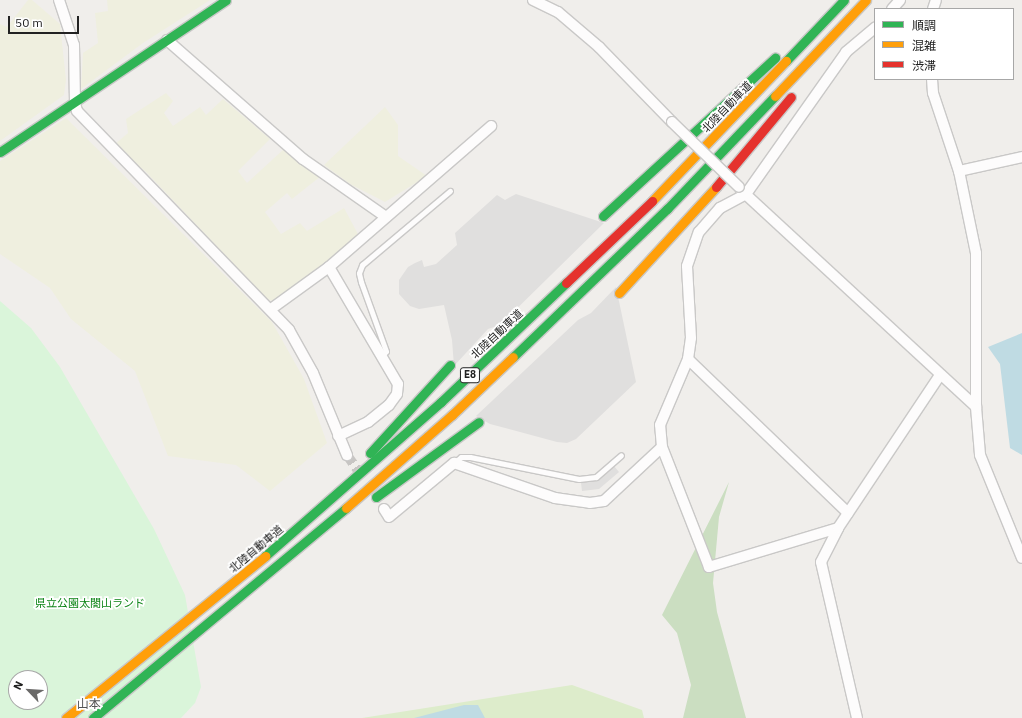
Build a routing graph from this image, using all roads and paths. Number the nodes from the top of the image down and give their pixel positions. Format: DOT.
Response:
graph roads {
  1 [pos="59,0"];
  2 [pos="226,0"];
  3 [pos="533,0"];
  4 [pos="835,0"];
  5 [pos="844,0"];
  6 [pos="866,0"];
  7 [pos="870,0"];
  8 [pos="900,0"];
  9 [pos="893,8"];
  10 [pos="874,29"];
  11 [pos="168,40"];
  12 [pos="807,77"];
  13 [pos="932,80"];
  14 [pos="798,88"];
  15 [pos="75,103"];
  16 [pos="491,126"];
  17 [pos="0,152"];
  18 [pos="1022,156"];
  19 [pos="959,171"];
  20 [pos="450,191"];
  21 [pos="743,191"];
  22 [pos="604,216"];
  23 [pos="386,217"];
  24 [pos="329,267"];
  25 [pos="619,293"];
  26 [pos="271,309"];
  27 [pos="382,356"];
  28 [pos="688,359"];
  29 [pos="450,365"];
  30 [pos="940,375"];
  31 [pos="976,407"];
  32 [pos="479,422"];
  33 [pos="338,436"];
  34 [pos="662,446"];
  35 [pos="347,455"];
  36 [pos="621,455"];
  37 [pos="454,463"];
  38 [pos="384,509"];
  39 [pos="848,513"];
  40 [pos="838,528"];
  41 [pos="1022,558"];
  42 [pos="233,583"];
  43 [pos="152,672"];
  44 [pos="66,718"];
  45 [pos="93,718"];
  46 [pos="857,718"];
  1 -- 15 [label="street"];
  2 -- 11 [label="main road"];
  3 -- 21 [label="street, bridge"];
  4 -- 22 [label="main road"];
  5 -- 42 [label="main road, 北陸自動車道 / E8"];
  6 -- 43 [label="main road, E8"];
  7 -- 12 [label="main road"];
  8 -- 9 [label="street"];
  10 -- 21 [label="street"];
  11 -- 15 [label="main road"];
  11 -- 23 [label="street"];
  13 -- 19 [label="street"];
  14 -- 25 [label="main road"];
  15 -- 17 [label="main road"];
  15 -- 26 [label="street"];
  16 -- 23 [label="street"];
  18 -- 19 [label="street"];
  19 -- 31 [label="street"];
  20 -- 27 [label="lane"];
  21 -- 28 [label="street"];
  21 -- 30 [label="street"];
  23 -- 24 [label="street"];
  24 -- 26 [label="street"];
  24 -- 27 [label="street"];
  26 -- 33 [label="street"];
  27 -- 33 [label="street"];
  28 -- 34 [label="street"];
  28 -- 39 [label="street"];
  29 -- 42 [label="main road"];
  30 -- 31 [label="street"];
  30 -- 39 [label="street"];
  31 -- 41 [label="street"];
  32 -- 43 [label="main road"];
  33 -- 35 [label="street"];
  34 -- 37 [label="street"];
  34 -- 40 [label="street"];
  36 -- 37 [label="lane"];
  37 -- 38 [label="street"];
  39 -- 40 [label="street"];
  40 -- 46 [label="street"];
  42 -- 44 [label="main road, 北陸自動車道 / E8"];
  43 -- 45 [label="main road, E8"];
}
